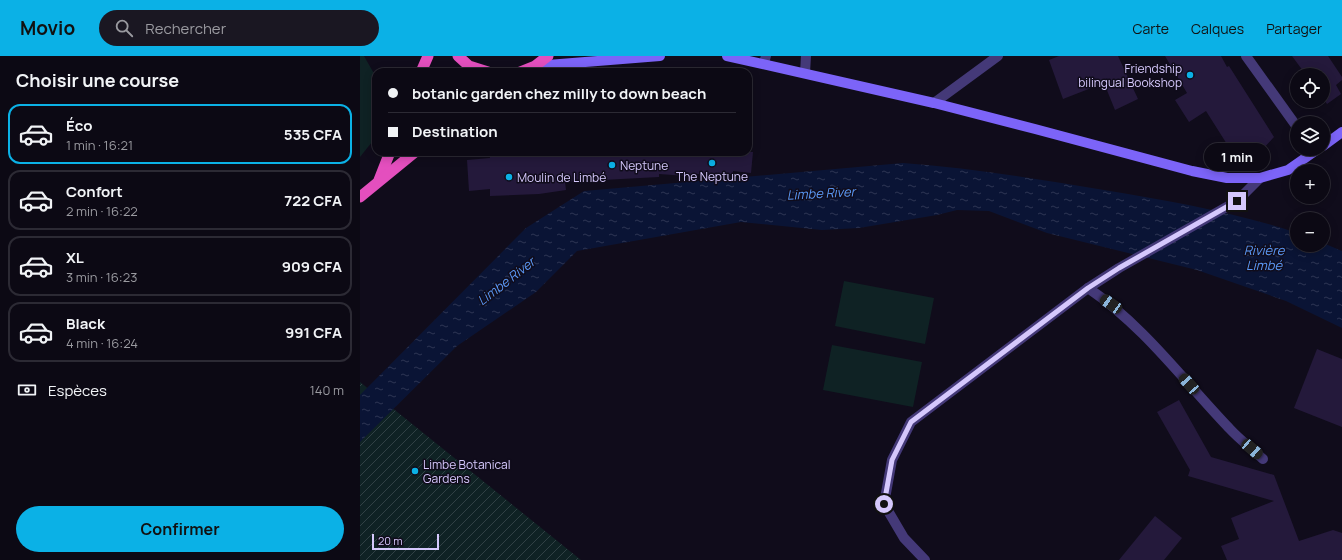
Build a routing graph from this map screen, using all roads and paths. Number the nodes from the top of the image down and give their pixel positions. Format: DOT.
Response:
graph roads {
  1 [pos="428,56"];
  2 [pos="458,56"];
  3 [pos="548,56"];
  4 [pos="660,56"];
  5 [pos="727,56"];
  6 [pos="806,56"];
  7 [pos="998,56"];
  8 [pos="1246,56"];
  9 [pos="765,60"];
  10 [pos="535,66"];
  11 [pos="423,68"];
  12 [pos="475,68"];
  13 [pos="530,68"];
  14 [pos="806,73"];
  15 [pos="934,104"];
  16 [pos="1290,117"];
  17 [pos="1342,132"];
  18 [pos="1330,140"];
  19 [pos="388,156"];
  20 [pos="410,156"];
  21 [pos="1307,156"];
  22 [pos="1260,178"];
  23 [pos="379,180"];
  24 [pos="360,197"];
  25 [pos="1088,288"];
  26 [pos="1263,459"];
  27 [pos="925,560"];
  1 -- 11 [label="highway"];
  2 -- 12 [label="highway"];
  3 -- 10 [label="highway"];
  4 -- 10 [label="main road"];
  5 -- 9 [label="main road"];
  6 -- 14 [label="street"];
  7 -- 15 [label="street"];
  8 -- 16 [label="street"];
  9 -- 14 [label="main road"];
  10 -- 13 [label="highway"];
  14 -- 15 [label="main road"];
  15 -- 22 [label="main road"];
  17 -- 18 [label="main road"];
  19 -- 23 [label="highway"];
  20 -- 23 [label="highway"];
  21 -- 22 [label="main road"];
  22 -- 25 [label="street"];
  23 -- 24 [label="highway"];
  25 -- 26 [label="street"];
  25 -- 27 [label="street"];
}
